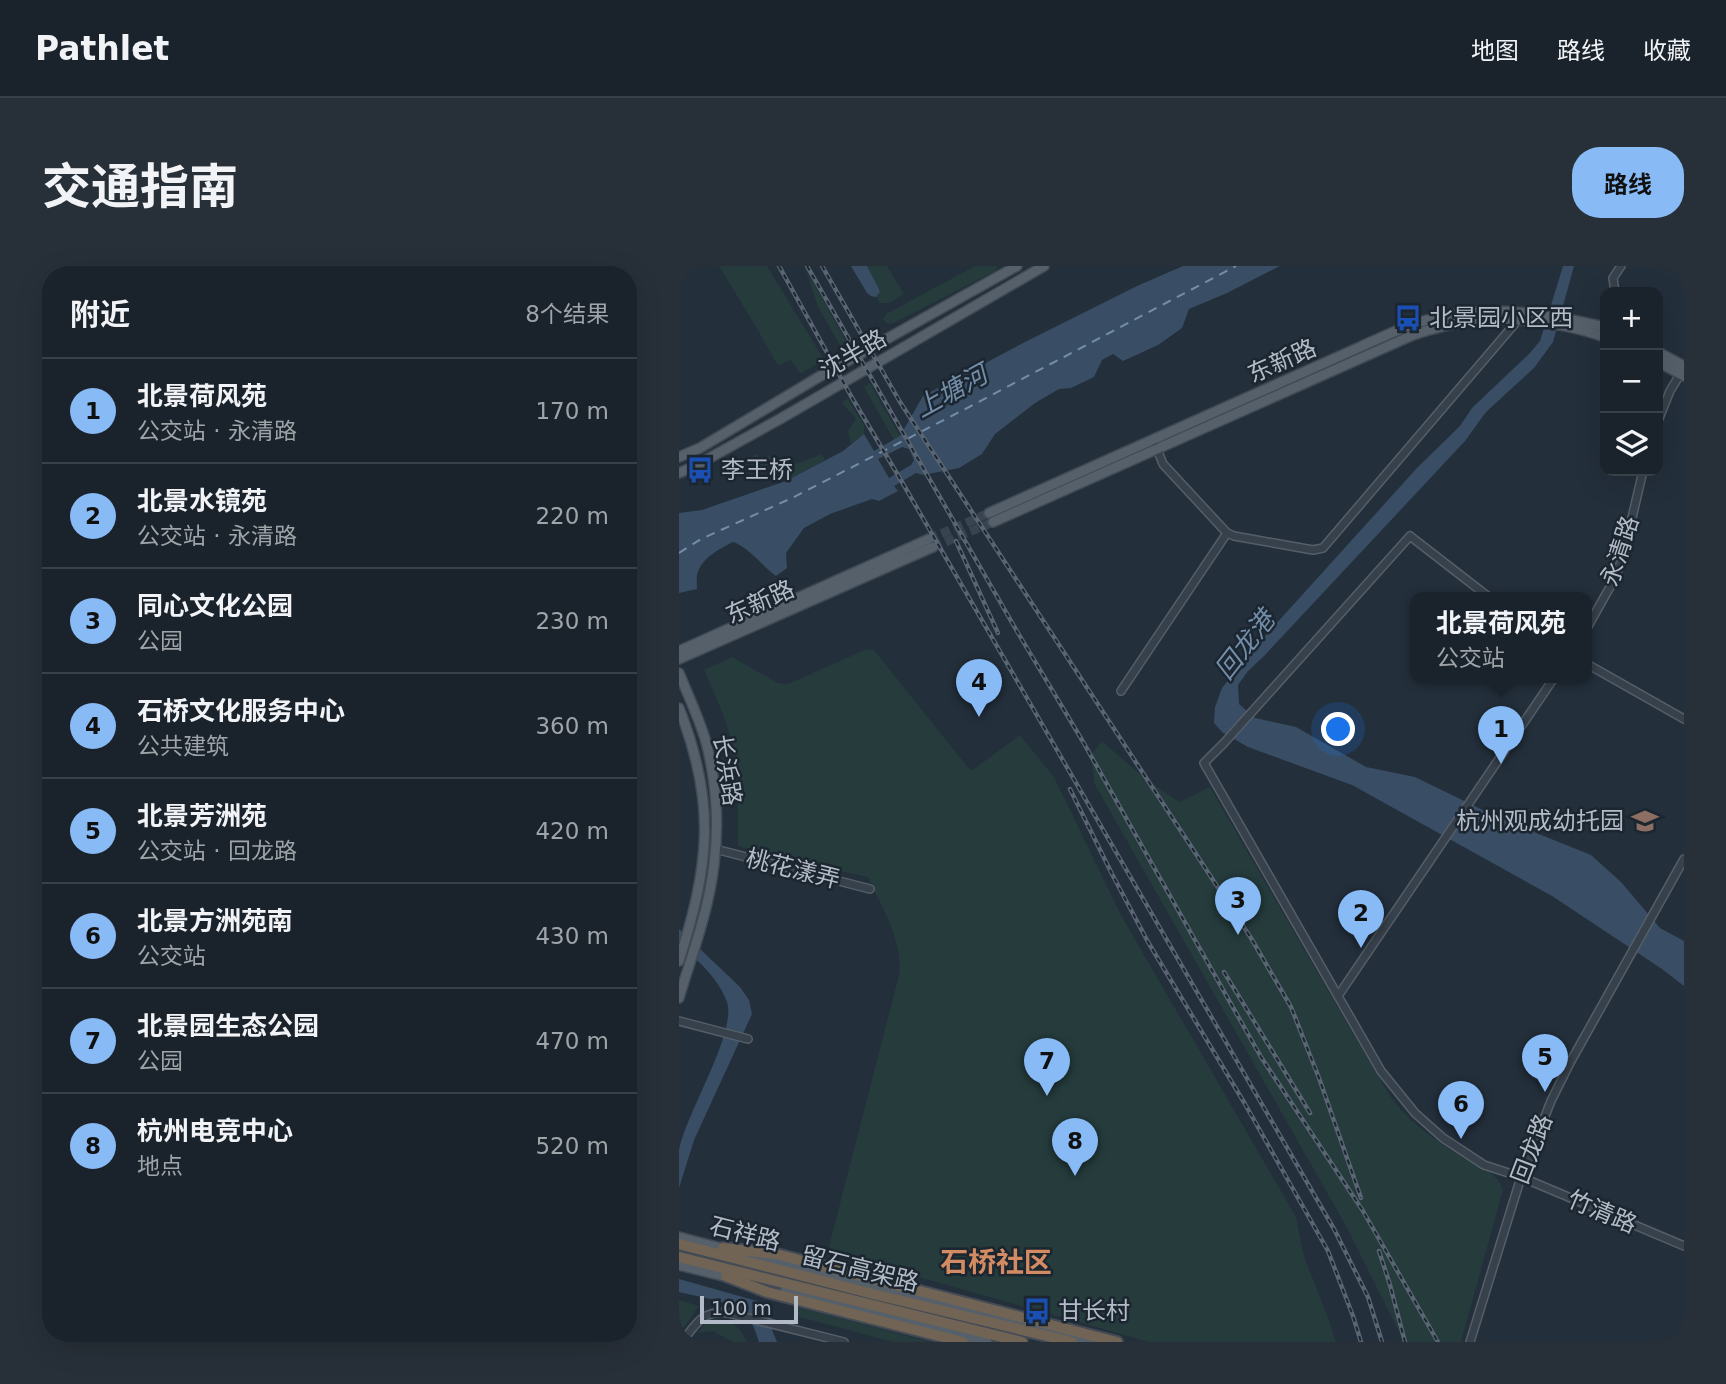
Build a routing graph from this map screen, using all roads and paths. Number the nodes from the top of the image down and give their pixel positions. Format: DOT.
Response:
graph roads {
  1 [pos="1017,266"];
  2 [pos="1044,266"];
  3 [pos="1621,266"];
  4 [pos="1614,287"];
  5 [pos="1543,318"];
  6 [pos="1518,320"];
  7 [pos="1563,322"];
  8 [pos="1600,326"];
  9 [pos="1600,335"];
  10 [pos="1663,356"];
  11 [pos="1663,364"];
  12 [pos="1683,371"];
  13 [pos="1661,413"];
  14 [pos="1155,444"];
  15 [pos="679,457"];
  16 [pos="679,473"];
  17 [pos="1642,476"];
  18 [pos="991,518"];
  19 [pos="1227,533"];
  20 [pos="1482,592"];
  21 [pos="1592,619"];
  22 [pos="679,651"];
  23 [pos="679,659"];
  24 [pos="1592,667"];
  25 [pos="679,673"];
  26 [pos="1551,683"];
  27 [pos="1121,691"];
  28 [pos="679,708"];
  29 [pos="1684,719"];
  30 [pos="715,849"];
  31 [pos="1684,859"];
  32 [pos="870,889"];
  33 [pos="679,961"];
  34 [pos="1339,996"];
  35 [pos="679,998"];
  36 [pos="679,1021"];
  37 [pos="748,1039"];
  38 [pos="1521,1177"];
  39 [pos="679,1237"];
  40 [pos="679,1244"];
  41 [pos="1684,1246"];
  42 [pos="723,1248"];
  43 [pos="679,1256"];
  44 [pos="679,1265"];
  45 [pos="726,1276"];
  46 [pos="967,1341"];
  47 [pos="682,1342"];
  48 [pos="844,1342"];
  49 [pos="987,1342"];
  50 [pos="1021,1342"];
  51 [pos="1072,1342"];
  52 [pos="1095,1342"];
  53 [pos="1117,1342"];
  54 [pos="1470,1342"];
  1 -- 15 [label="main road, 沈半路"];
  2 -- 16 [label="main road, 沈半路"];
  3 -- 4 [label="street"];
  5 -- 6 [label="main road, 东新路"];
  5 -- 7 [label="main road, 东新路"];
  5 -- 14 [label="main road, 东新路"];
  6 -- 14 [label="main road, 东新路"];
  6 -- 19 [label="street"];
  7 -- 8 [label="main road, 东新路"];
  7 -- 9 [label="main road, 东新路"];
  10 -- 12 [label="main road"];
  11 -- 12 [label="main road"];
  12 -- 13 [label="street"];
  14 -- 18 [label="main road, 东新路"];
  14 -- 19 [label="street"];
  17 -- 21 [label="street, 永清路"];
  19 -- 27 [label="street"];
  20 -- 34 [label="street, 竹清路"];
  22 -- 23 [label="main road, 东新路"];
  24 -- 29 [label="street"];
  25 -- 30 [label="main road, 长浜路"];
  26 -- 34 [label="street"];
  28 -- 33 [label="main road, 长浜路"];
  30 -- 32 [label="street, 桃花漾弄"];
  30 -- 35 [label="main road, 长浜路"];
  31 -- 38 [label="street, 回龙路"];
  34 -- 38 [label="street, 竹清路"];
  36 -- 37 [label="street"];
  38 -- 41 [label="street, 竹清路"];
  38 -- 54 [label="street, 回龙路"];
  39 -- 42 [label="main road, 石祥路"];
  40 -- 51 [label="highway, 留石高架路"];
  42 -- 52 [label="main road, 石祥路"];
  42 -- 53 [label="highway"];
  43 -- 50 [label="highway, 留石高架路"];
  44 -- 45 [label="main road, 石祥路"];
  45 -- 46 [label="main road, 石祥路"];
  45 -- 46 [label="highway"];
  46 -- 49 [label="main road, 石祥路"];
  47 -- 48 [label="street"];
}
